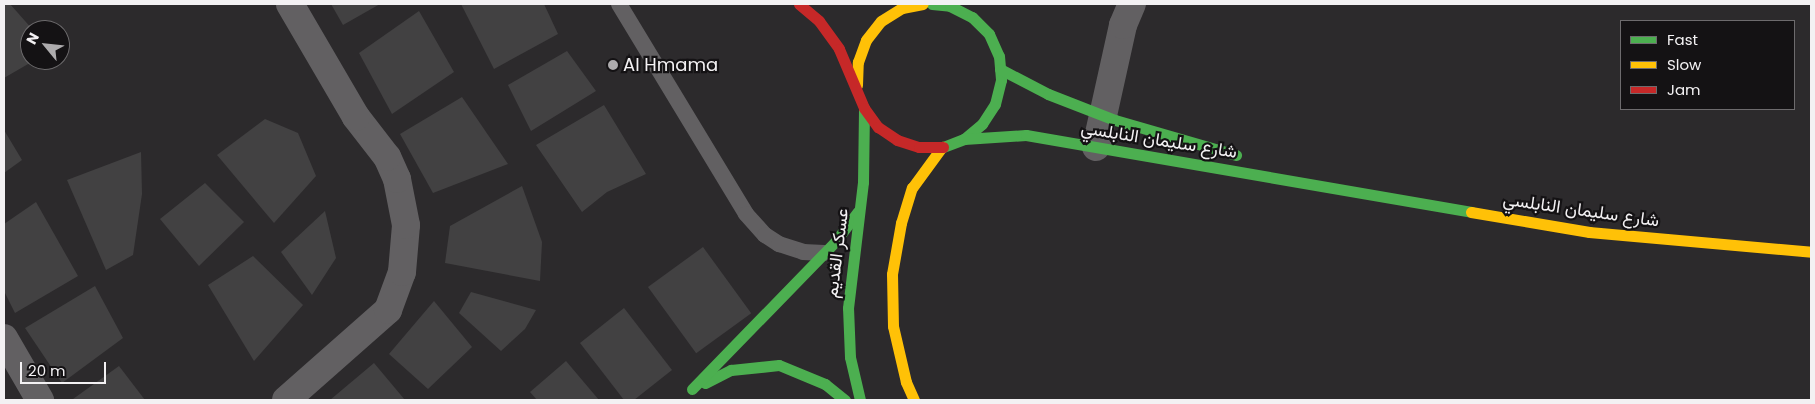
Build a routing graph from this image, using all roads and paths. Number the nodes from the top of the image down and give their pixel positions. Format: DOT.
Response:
graph roads {
  1 [pos="290,4"];
  2 [pos="619,4"];
  3 [pos="800,4"];
  4 [pos="923,4"];
  5 [pos="932,4"];
  6 [pos="1132,4"];
  7 [pos="897,6"];
  8 [pos="1000,69"];
  9 [pos="857,85"];
  10 [pos="864,108"];
  11 [pos="1105,116"];
  12 [pos="964,138"];
  13 [pos="942,146"];
  14 [pos="1096,147"];
  15 [pos="1246,158"];
  16 [pos="1264,164"];
  17 [pos="1348,188"];
  18 [pos="859,210"];
  19 [pos="1811,252"];
  20 [pos="824,253"];
  21 [pos="4,338"];
  22 [pos="686,395"];
  23 [pos="40,400"];
  24 [pos="286,400"];
  25 [pos="845,400"];
  26 [pos="860,400"];
  27 [pos="914,400"];
  1 -- 24 [label="street"];
  2 -- 20 [label="lane"];
  3 -- 9 [label="main road"];
  4 -- 7 [label="main road"];
  5 -- 8 [label="main road"];
  6 -- 11 [label="street"];
  7 -- 9 [label="main road"];
  8 -- 11 [label="main road, شارع سليمان النابلسي"];
  8 -- 12 [label="main road"];
  9 -- 10 [label="main road"];
  10 -- 13 [label="main road"];
  10 -- 18 [label="main road, عسكر القديم"];
  11 -- 14 [label="street"];
  11 -- 15 [label="main road, شارع سليمان النابلسي"];
  12 -- 13 [label="main road"];
  12 -- 14 [label="main road, شارع سليمان النابلسي"];
  13 -- 27 [label="main road"];
  14 -- 17 [label="main road, شارع سليمان النابلسي"];
  16 -- 17 [label="main road, شارع سليمان النابلسي"];
  17 -- 19 [label="main road, شارع سليمان النابلسي"];
  18 -- 20 [label="main road"];
  18 -- 26 [label="main road, عسكر القديم"];
  20 -- 22 [label="main road"];
  21 -- 23 [label="street"];
  22 -- 25 [label="main road"];
}
